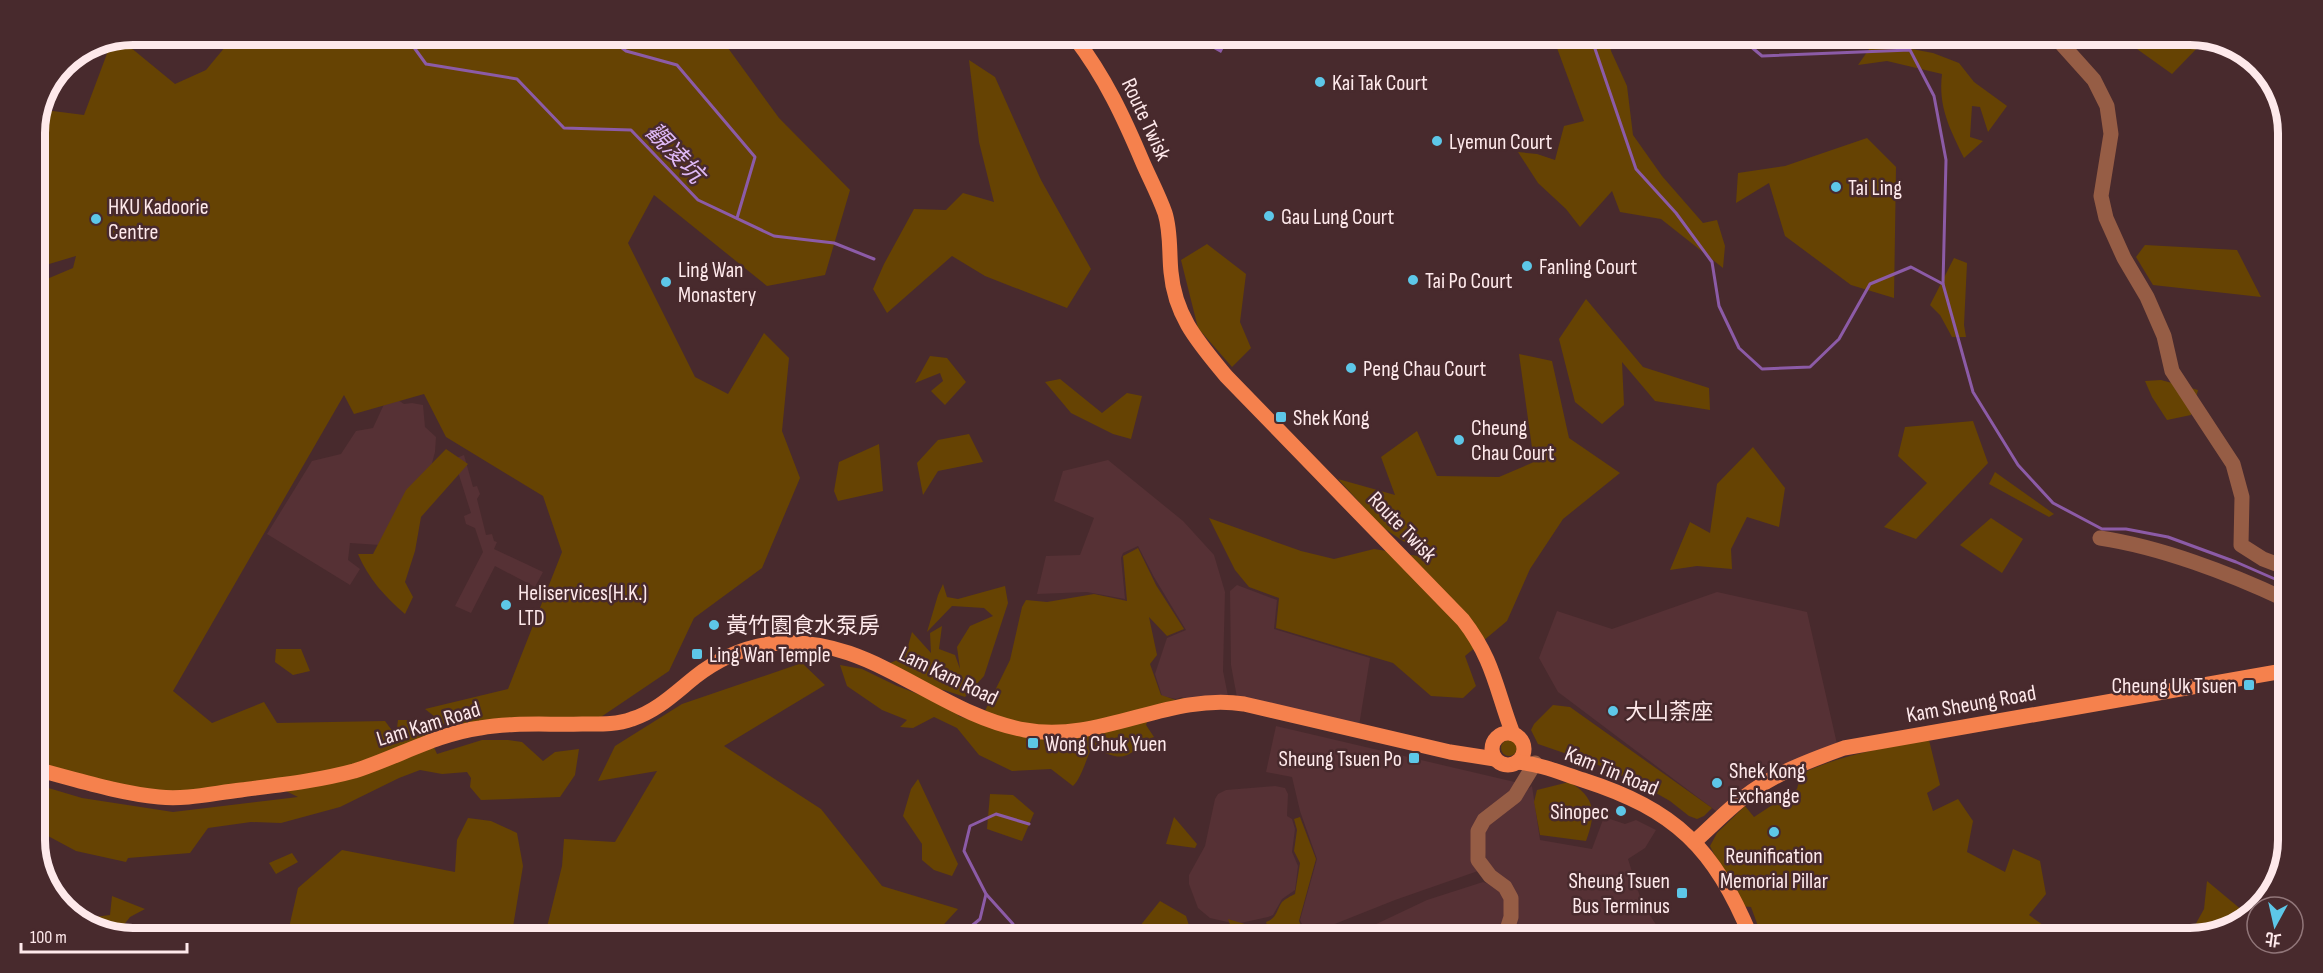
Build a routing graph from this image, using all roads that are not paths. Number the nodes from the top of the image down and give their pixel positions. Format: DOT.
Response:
graph roads {
  1 [pos="1080,45"];
  2 [pos="2063,45"];
  3 [pos="2100,538"];
  4 [pos="2278,565"];
  5 [pos="2278,596"];
  6 [pos="2278,672"];
  7 [pos="1508,735"];
  8 [pos="1494,755"];
  9 [pos="1520,757"];
  10 [pos="1535,763"];
  11 [pos="45,771"];
  12 [pos="1694,842"];
  13 [pos="1508,928"];
  14 [pos="1747,928"];
  1 -- 7 [label="main road, Route Twisk"];
  2 -- 4 [label="street"];
  3 -- 5 [label="street"];
  6 -- 12 [label="main road, Kam Sheung Road"];
  7 -- 8 [label="main road"];
  7 -- 9 [label="main road"];
  8 -- 9 [label="main road"];
  8 -- 11 [label="main road, Lam Kam Road"];
  9 -- 10 [label="main road, Kam Tin Road"];
  10 -- 12 [label="main road, Kam Tin Road"];
  10 -- 13 [label="street"];
  12 -- 14 [label="main road, Kam Tin Road"];
}
